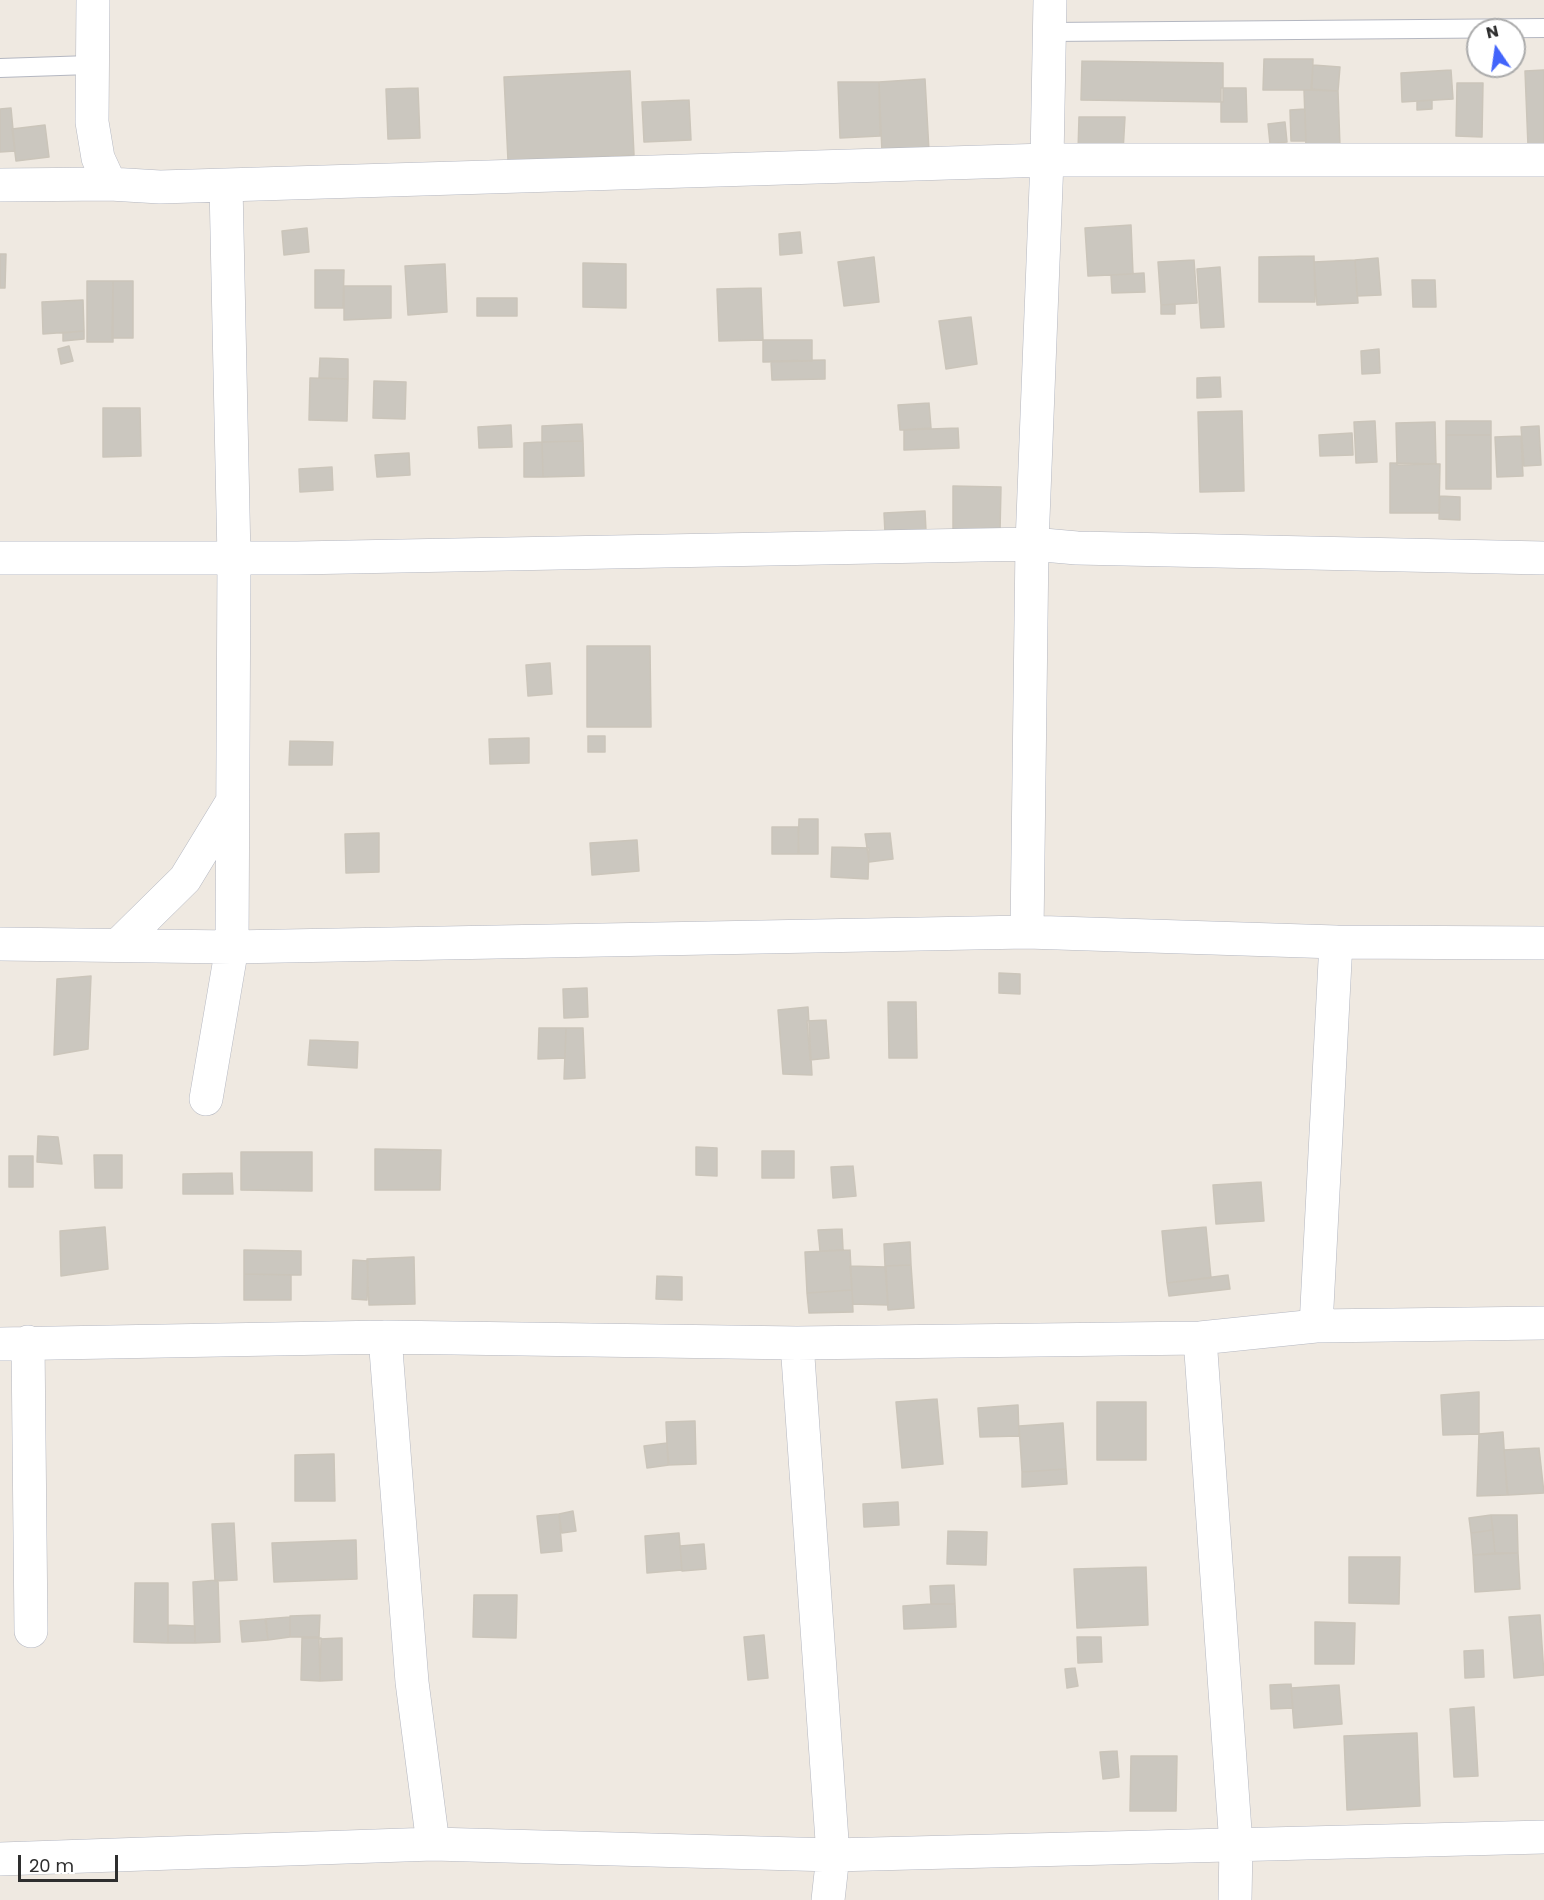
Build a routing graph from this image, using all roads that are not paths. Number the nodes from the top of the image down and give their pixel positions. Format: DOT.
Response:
graph roads {
  1 [pos="93,0"];
  2 [pos="1050,0"];
  3 [pos="1544,28"];
  4 [pos="1049,32"];
  5 [pos="90,65"];
  6 [pos="0,68"];
  7 [pos="1047,160"];
  8 [pos="1544,160"];
  9 [pos="0,184"];
  10 [pos="110,184"];
  11 [pos="226,185"];
  12 [pos="1032,544"];
  13 [pos="0,558"];
  14 [pos="234,558"];
  15 [pos="1544,558"];
  16 [pos="233,800"];
  17 [pos="1027,932"];
  18 [pos="1336,942"];
  19 [pos="1544,943"];
  20 [pos="0,944"];
  21 [pos="118,945"];
  22 [pos="232,947"];
  23 [pos="206,1099"];
  24 [pos="1544,1323"];
  25 [pos="1317,1326"];
  26 [pos="385,1337"];
  27 [pos="1200,1338"];
  28 [pos="14,1343"];
  29 [pos="797,1343"];
  30 [pos="31,1631"];
  31 [pos="1544,1836"];
  32 [pos="433,1844"];
  33 [pos="1236,1845"];
  34 [pos="833,1855"];
  35 [pos="0,1859"];
  36 [pos="828,1900"];
  37 [pos="1235,1900"];
  1 -- 5 [label="street"];
  2 -- 4 [label="street"];
  3 -- 4 [label="lane"];
  4 -- 7 [label="street"];
  5 -- 6 [label="lane"];
  5 -- 10 [label="street"];
  7 -- 8 [label="street"];
  7 -- 11 [label="street"];
  7 -- 12 [label="street"];
  9 -- 10 [label="street"];
  10 -- 11 [label="street"];
  11 -- 14 [label="street"];
  12 -- 14 [label="street"];
  12 -- 15 [label="street"];
  12 -- 17 [label="street"];
  13 -- 14 [label="street"];
  14 -- 16 [label="street"];
  16 -- 21 [label="street"];
  16 -- 22 [label="street"];
  17 -- 18 [label="street"];
  17 -- 22 [label="street"];
  18 -- 19 [label="street"];
  18 -- 25 [label="street"];
  20 -- 21 [label="street"];
  21 -- 22 [label="street"];
  22 -- 23 [label="street"];
  24 -- 25 [label="street"];
  25 -- 27 [label="street"];
  26 -- 28 [label="street"];
  26 -- 29 [label="street"];
  26 -- 32 [label="street"];
  27 -- 29 [label="street"];
  27 -- 33 [label="street"];
  28 -- 30 [label="street"];
  29 -- 34 [label="street"];
  31 -- 33 [label="street"];
  32 -- 34 [label="street"];
  32 -- 35 [label="street"];
  33 -- 34 [label="street"];
  33 -- 37 [label="street"];
  34 -- 36 [label="street"];
}
